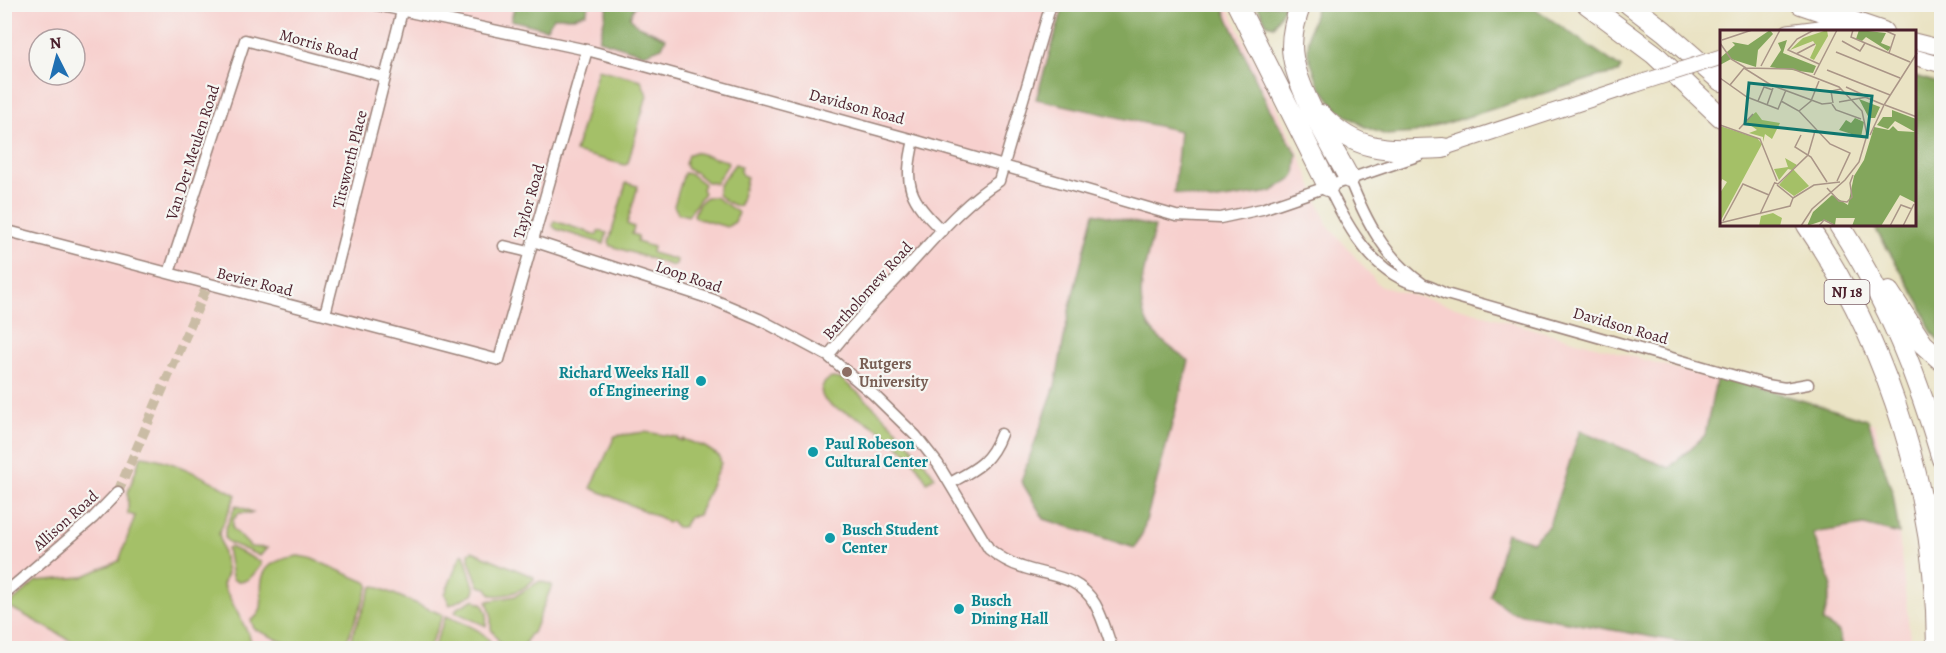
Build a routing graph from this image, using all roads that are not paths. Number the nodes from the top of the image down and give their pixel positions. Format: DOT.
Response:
graph roads {
  1 [pos="372,4"];
  2 [pos="1051,4"];
  3 [pos="1237,4"];
  4 [pos="1301,4"];
  5 [pos="1577,4"];
  6 [pos="1587,4"];
  7 [pos="1629,4"];
  8 [pos="1801,4"];
  9 [pos="402,11"];
  10 [pos="1612,22"];
  11 [pos="1798,30"];
  12 [pos="1866,30"];
  13 [pos="1877,30"];
  14 [pos="244,40"];
  15 [pos="1916,42"];
  16 [pos="1941,48"];
  17 [pos="587,50"];
  18 [pos="1720,57"];
  19 [pos="1916,58"];
  20 [pos="1941,65"];
  21 [pos="385,77"];
  22 [pos="1720,80"];
  23 [pos="1311,106"];
  24 [pos="1720,116"];
  25 [pos="914,140"];
  26 [pos="1443,148"];
  27 [pos="1003,168"];
  28 [pos="1349,178"];
  29 [pos="1328,186"];
  30 [pos="1808,226"];
  31 [pos="1840,226"];
  32 [pos="4,230"];
  33 [pos="942,231"];
  34 [pos="533,241"];
  35 [pos="504,246"];
  36 [pos="529,252"];
  37 [pos="1864,265"];
  38 [pos="169,273"];
  39 [pos="1425,286"];
  40 [pos="325,314"];
  41 [pos="828,356"];
  42 [pos="499,360"];
  43 [pos="1941,361"];
  44 [pos="1808,384"];
  45 [pos="1001,434"];
  46 [pos="1941,459"];
  47 [pos="950,483"];
  48 [pos="118,492"];
  49 [pos="4,594"];
  50 [pos="1112,648"];
  51 [pos="1937,648"];
  1 -- 9 [label="street, Davidson Road"];
  2 -- 27 [label="street, Bartholomew Road"];
  3 -- 29 [label="highway"];
  4 -- 23 [label="highway"];
  5 -- 10 [label="highway"];
  6 -- 10 [label="highway"];
  7 -- 22 [label="highway"];
  8 -- 13 [label="highway"];
  9 -- 17 [label="street, Davidson Road"];
  9 -- 21 [label="street, Titsworth Place"];
  10 -- 24 [label="highway"];
  11 -- 12 [label="main road"];
  14 -- 21 [label="street, Morris Road"];
  14 -- 38 [label="street, Van Der Meulen Road"];
  15 -- 16 [label="main road"];
  17 -- 25 [label="street, Davidson Road"];
  17 -- 34 [label="street, Taylor Road"];
  18 -- 26 [label="main road, Davidson Road, bridge"];
  19 -- 20 [label="main road"];
  21 -- 40 [label="street, Titsworth Place"];
  23 -- 26 [label="highway"];
  23 -- 28 [label="highway"];
  25 -- 27 [label="street, Davidson Road"];
  25 -- 33 [label="street"];
  26 -- 28 [label="street, Davidson Road"];
  27 -- 29 [label="street, Davidson Road"];
  27 -- 33 [label="street, Bartholomew Road"];
  28 -- 29 [label="street, Davidson Road"];
  28 -- 39 [label="street, Davidson Road"];
  29 -- 39 [label="street, Davidson Road"];
  30 -- 51 [label="highway, NJ 18"];
  31 -- 37 [label="highway, NJ 18"];
  32 -- 38 [label="street, Bevier Road"];
  33 -- 41 [label="street, Bartholomew Road"];
  34 -- 36 [label="street, Taylor Road"];
  34 -- 41 [label="street, Loop Road"];
  35 -- 36 [label="street"];
  36 -- 42 [label="street, Taylor Road"];
  37 -- 43 [label="highway"];
  37 -- 46 [label="highway, NJ 18"];
  38 -- 40 [label="street, Bevier Road"];
  39 -- 44 [label="street, Davidson Road"];
  40 -- 42 [label="street, Bevier Road"];
  41 -- 47 [label="street, Bartholomew Road"];
  45 -- 47 [label="street"];
  47 -- 50 [label="street, Bartholomew Road"];
  48 -- 49 [label="street, Allison Road"];
}
